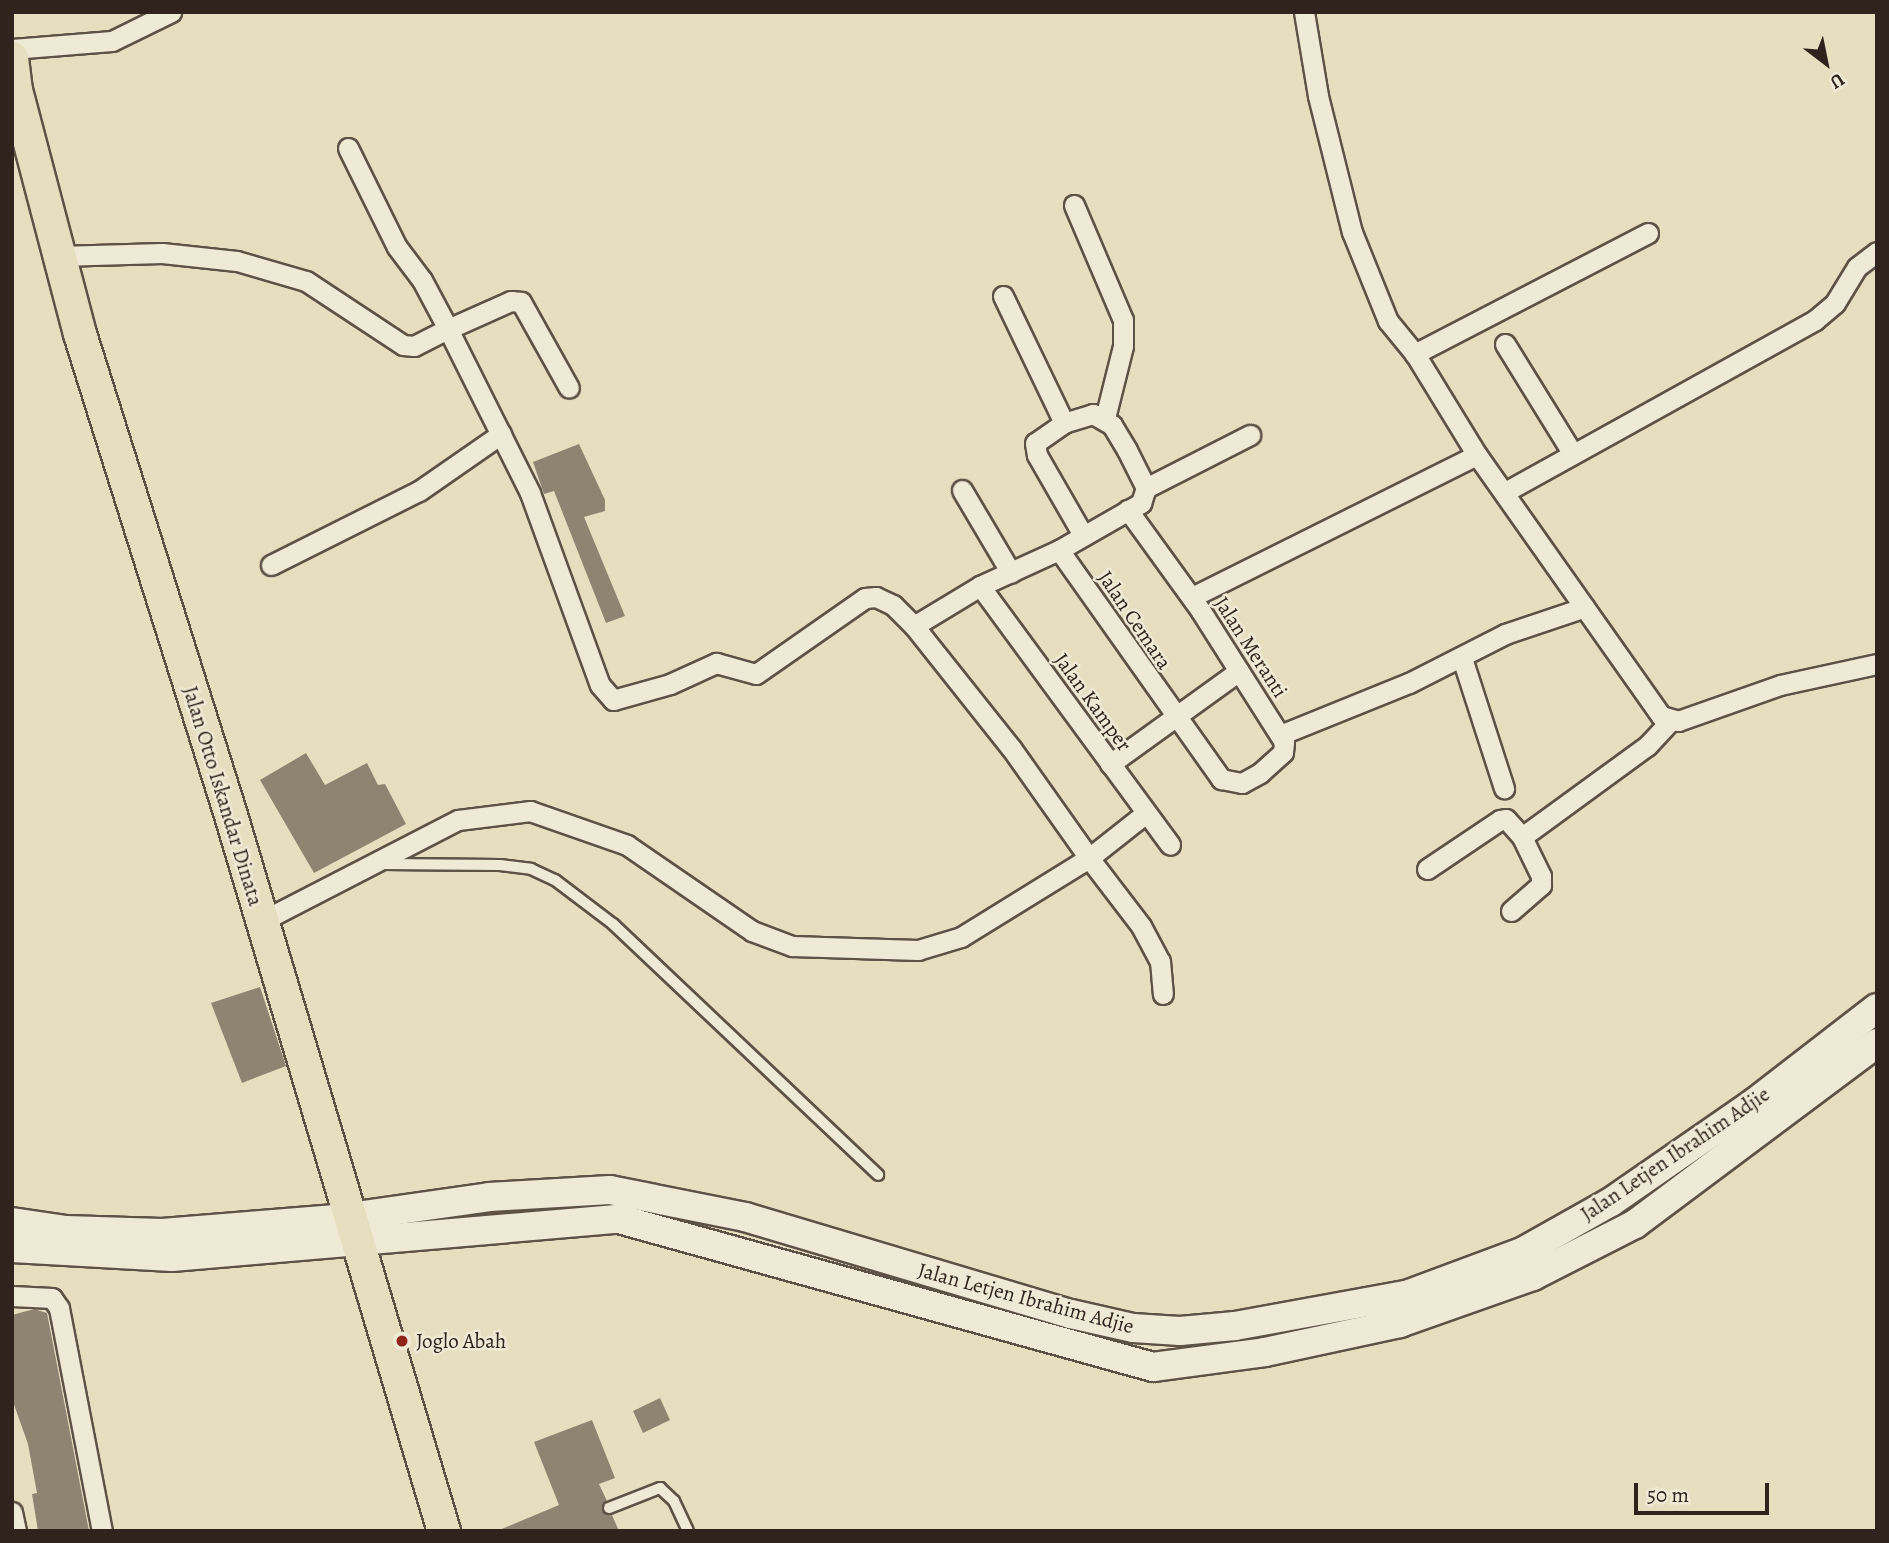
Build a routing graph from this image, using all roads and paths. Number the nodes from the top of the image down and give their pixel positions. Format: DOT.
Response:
graph roads {
  1 [pos="171,12"];
  2 [pos="1304,12"];
  3 [pos="12,49"];
  4 [pos="12,58"];
  5 [pos="14,91"];
  6 [pos="348,148"];
  7 [pos="1074,205"];
  8 [pos="1648,233"];
  9 [pos="1877,252"];
  10 [pos="59,256"];
  11 [pos="1003,296"];
  12 [pos="449,329"];
  13 [pos="1505,344"];
  14 [pos="1415,354"];
  15 [pos="569,388"];
  16 [pos="1105,418"];
  17 [pos="1064,423"];
  18 [pos="501,433"];
  19 [pos="1250,435"];
  20 [pos="1573,454"];
  21 [pos="1477,455"];
  22 [pos="1146,488"];
  23 [pos="962,490"];
  24 [pos="1505,492"];
  25 [pos="1128,510"];
  26 [pos="1083,534"];
  27 [pos="1059,550"];
  28 [pos="271,565"];
  29 [pos="1011,573"];
  30 [pos="980,586"];
  31 [pos="1192,597"];
  32 [pos="1585,607"];
  33 [pos="914,626"];
  34 [pos="1462,658"];
  35 [pos="1877,664"];
  36 [pos="1239,671"];
  37 [pos="1173,716"];
  38 [pos="1670,721"];
  39 [pos="1280,735"];
  40 [pos="1110,764"];
  41 [pos="1504,788"];
  42 [pos="1146,813"];
  43 [pos="1522,837"];
  44 [pos="1170,845"];
  45 [pos="1088,858"];
  46 [pos="376,865"];
  47 [pos="1427,869"];
  48 [pos="1511,911"];
  49 [pos="262,922"];
  50 [pos="1163,994"];
  51 [pos="1877,1008"];
  52 [pos="1877,1043"];
  53 [pos="878,1175"];
  54 [pos="12,1222"];
  55 [pos="355,1229"];
  56 [pos="12,1248"];
  57 [pos="12,1296"];
  58 [pos="610,1508"];
  59 [pos="12,1512"];
  60 [pos="16,1531"];
  61 [pos="102,1531"];
  62 [pos="444,1531"];
  63 [pos="688,1531"];
  1 -- 3 [label="street"];
  2 -- 14 [label="street"];
  4 -- 5 [label="main road, Jalan Otto Iskandar Dinata"];
  5 -- 10 [label="main road, Jalan Otto Iskandar Dinata"];
  6 -- 12 [label="street"];
  7 -- 16 [label="street"];
  8 -- 14 [label="street"];
  9 -- 20 [label="street"];
  10 -- 12 [label="street"];
  10 -- 49 [label="main road, Jalan Otto Iskandar Dinata"];
  11 -- 17 [label="street"];
  12 -- 15 [label="street"];
  12 -- 18 [label="street"];
  13 -- 20 [label="street"];
  14 -- 21 [label="street"];
  16 -- 17 [label="street"];
  16 -- 22 [label="street"];
  17 -- 26 [label="street"];
  18 -- 28 [label="street"];
  18 -- 33 [label="street"];
  19 -- 22 [label="street"];
  20 -- 24 [label="street"];
  21 -- 24 [label="street"];
  21 -- 31 [label="street"];
  22 -- 25 [label="street"];
  23 -- 29 [label="street"];
  24 -- 32 [label="street"];
  25 -- 26 [label="street"];
  25 -- 31 [label="street, Jalan Meranti"];
  26 -- 27 [label="street"];
  27 -- 29 [label="street"];
  27 -- 37 [label="street, Jalan Cemara"];
  29 -- 30 [label="street"];
  30 -- 33 [label="street"];
  30 -- 40 [label="street, Jalan Kamper"];
  31 -- 36 [label="street, Jalan Meranti"];
  32 -- 34 [label="street"];
  32 -- 38 [label="street"];
  33 -- 45 [label="street"];
  34 -- 39 [label="street"];
  34 -- 41 [label="street"];
  35 -- 38 [label="street"];
  36 -- 37 [label="street"];
  36 -- 39 [label="street, Jalan Meranti"];
  37 -- 39 [label="street, Jalan Cemara"];
  37 -- 40 [label="street"];
  38 -- 43 [label="street"];
  40 -- 42 [label="street, Jalan Kamper"];
  42 -- 44 [label="street, Jalan Kamper"];
  42 -- 45 [label="street"];
  43 -- 47 [label="street"];
  43 -- 48 [label="street"];
  45 -- 46 [label="street"];
  45 -- 50 [label="street"];
  46 -- 49 [label="street"];
  46 -- 53 [label="lane"];
  49 -- 55 [label="main road, Jalan Otto Iskandar Dinata"];
  51 -- 55 [label="street, Jalan Letjen Ibrahim Adjie"];
  52 -- 55 [label="street, Jalan Letjen Ibrahim Adjie"];
  54 -- 55 [label="street"];
  55 -- 56 [label="street"];
  55 -- 62 [label="main road, Jalan Otto Iskandar Dinata"];
  57 -- 61 [label="street"];
  58 -- 63 [label="lane"];
  59 -- 60 [label="street"];
}
